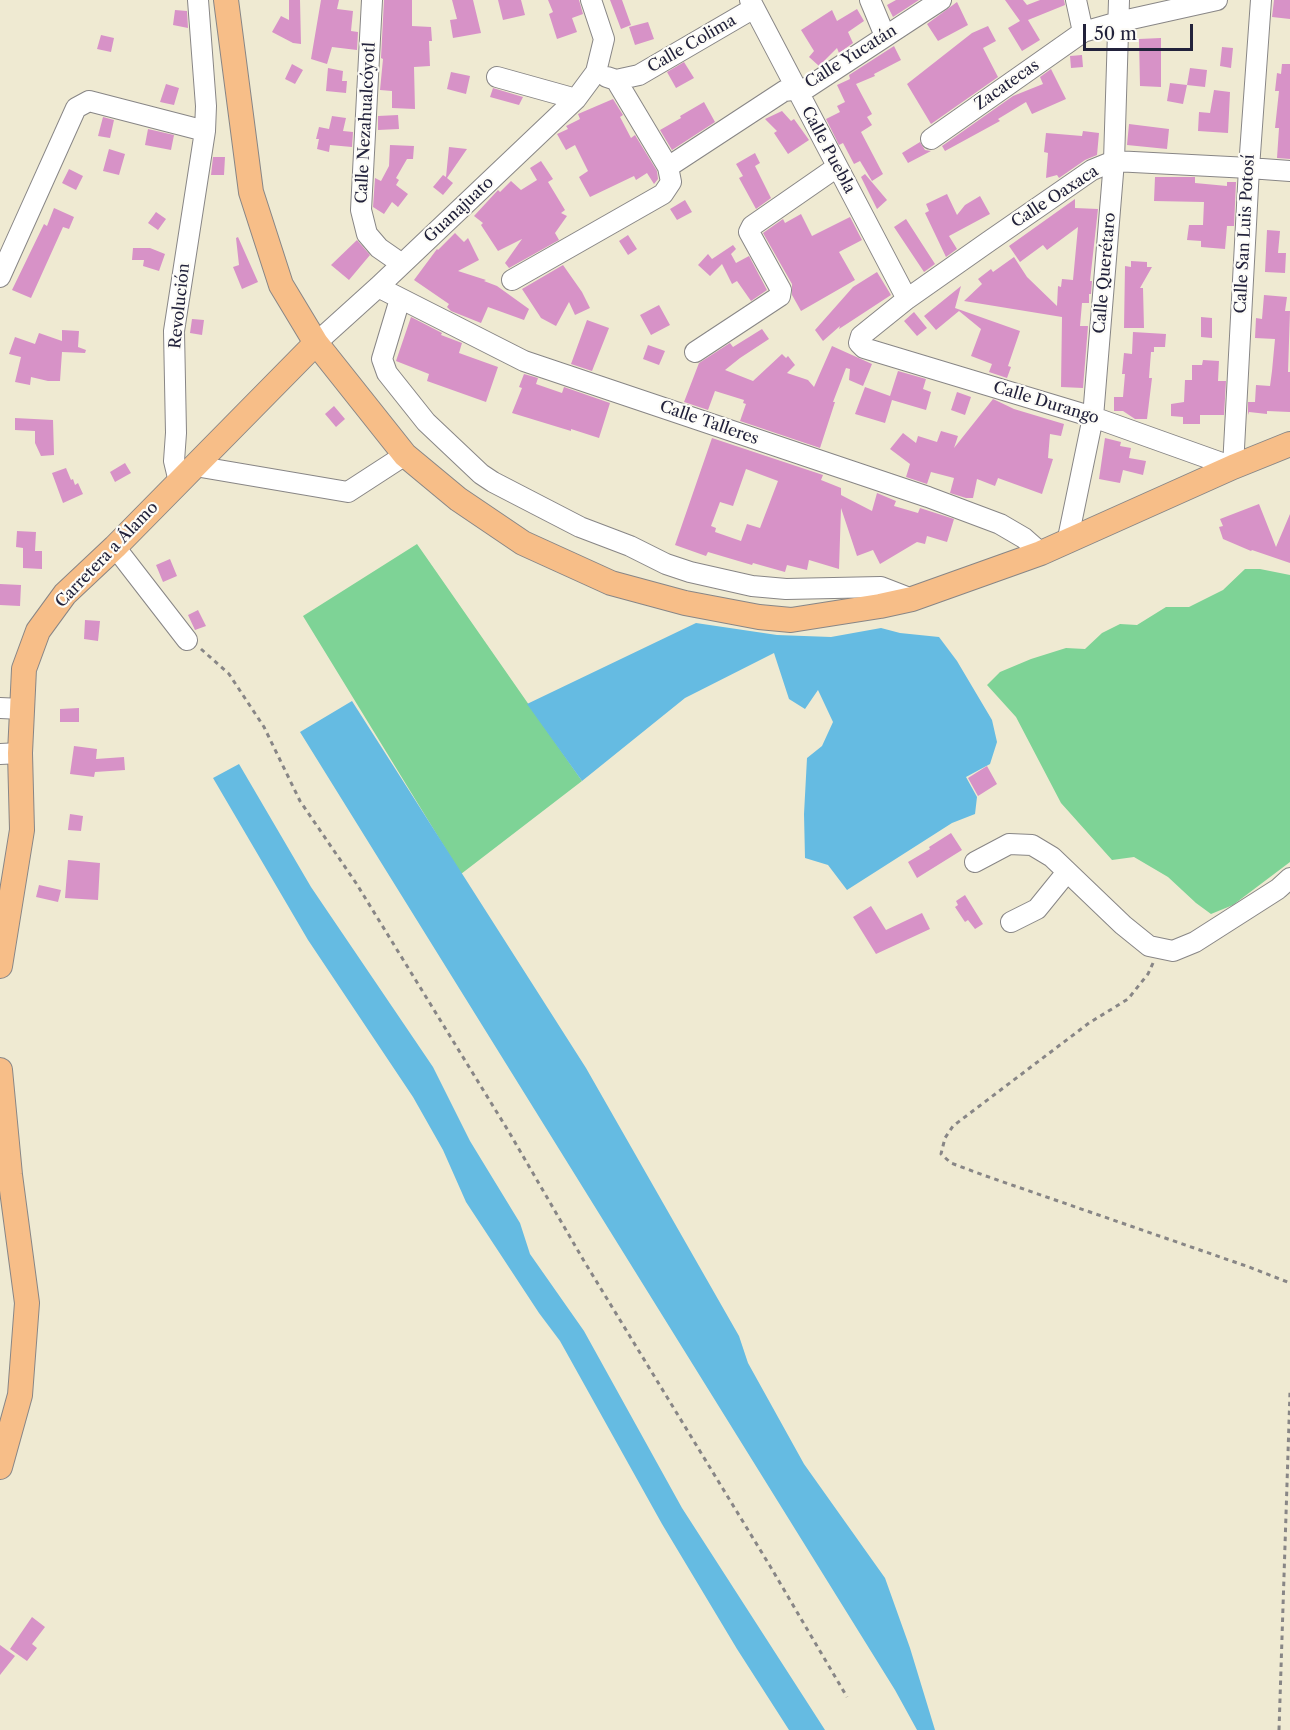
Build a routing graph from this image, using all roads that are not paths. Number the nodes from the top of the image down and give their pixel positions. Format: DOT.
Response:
graph roads {
  1 [pos="198,0"];
  2 [pos="226,0"];
  3 [pos="372,0"];
  4 [pos="591,0"];
  5 [pos="870,0"];
  6 [pos="941,0"];
  7 [pos="1076,0"];
  8 [pos="1119,0"];
  9 [pos="1217,0"];
  10 [pos="1261,0"];
  11 [pos="752,4"];
  12 [pos="1118,22"];
  13 [pos="1083,32"];
  14 [pos="885,36"];
  15 [pos="596,72"];
  16 [pos="497,77"];
  17 [pos="616,80"];
  18 [pos="796,90"];
  19 [pos="576,99"];
  20 [pos="205,131"];
  21 [pos="931,139"];
  22 [pos="1114,161"];
  23 [pos="837,167"];
  24 [pos="1249,168"];
  25 [pos="1290,171"];
  26 [pos="670,175"];
  27 [pos="402,264"];
  28 [pos="0,277"];
  29 [pos="512,280"];
  30 [pos="378,287"];
  31 [pos="400,299"];
  32 [pos="907,299"];
  33 [pos="316,342"];
  34 [pos="859,343"];
  35 [pos="695,352"];
  36 [pos="1093,417"];
  37 [pos="1290,444"];
  38 [pos="405,455"];
  39 [pos="1233,467"];
  40 [pos="187,474"];
  41 [pos="1067,543"];
  42 [pos="115,547"];
  43 [pos="1041,553"];
  44 [pos="690,572"];
  45 [pos="912,599"];
  46 [pos="685,603"];
  47 [pos="187,640"];
  48 [pos="11,709"];
  49 [pos="10,753"];
  50 [pos="975,862"];
  51 [pos="8,867"];
  52 [pos="1067,872"];
  53 [pos="1290,878"];
  54 [pos="1011,922"];
  55 [pos="0,966"];
  56 [pos="0,1070"];
  57 [pos="0,1467"];
  1 -- 20 [label="street, Revolución"];
  2 -- 33 [label="main road"];
  3 -- 27 [label="street, Calle Nezahualcóyotl"];
  4 -- 15 [label="street"];
  5 -- 14 [label="street"];
  6 -- 14 [label="street, Calle Yucatán"];
  7 -- 13 [label="street"];
  8 -- 12 [label="street, Calle Querétaro"];
  9 -- 12 [label="street, Zacatecas"];
  10 -- 24 [label="street, Calle San Luis Potosí"];
  11 -- 17 [label="street, Calle Colima"];
  11 -- 18 [label="street, Calle Puebla"];
  12 -- 13 [label="street, Zacatecas"];
  12 -- 22 [label="street, Calle Querétaro"];
  13 -- 21 [label="street, Zacatecas"];
  14 -- 18 [label="street, Calle Yucatán"];
  15 -- 17 [label="street"];
  15 -- 19 [label="street, Guanajuato"];
  16 -- 19 [label="street"];
  17 -- 26 [label="street"];
  18 -- 23 [label="street, Calle Puebla"];
  18 -- 26 [label="street, Calle Yucatán"];
  19 -- 27 [label="street, Guanajuato"];
  20 -- 28 [label="street"];
  20 -- 40 [label="street, Revolución"];
  22 -- 24 [label="street, Calle Oaxaca"];
  22 -- 32 [label="street, Calle Oaxaca"];
  22 -- 36 [label="street, Calle Querétaro"];
  23 -- 32 [label="street, Calle Puebla"];
  23 -- 35 [label="street"];
  24 -- 25 [label="street, Calle Oaxaca"];
  24 -- 39 [label="street, Calle San Luis Potosí"];
  26 -- 29 [label="street, Calle Yucatán"];
  27 -- 30 [label="street, Guanajuato"];
  30 -- 31 [label="street, Calle Talleres"];
  30 -- 33 [label="street, Guanajuato"];
  31 -- 43 [label="street, Calle Talleres"];
  31 -- 44 [label="street"];
  32 -- 34 [label="street, Calle Oaxaca"];
  33 -- 38 [label="main road"];
  33 -- 40 [label="main road, Carretera a Álamo"];
  34 -- 36 [label="street, Calle Durango"];
  36 -- 39 [label="street, Calle Durango"];
  36 -- 41 [label="street, Calle Querétaro"];
  37 -- 39 [label="main road"];
  38 -- 40 [label="street"];
  38 -- 46 [label="main road"];
  39 -- 41 [label="main road"];
  40 -- 42 [label="main road, Carretera a Álamo"];
  41 -- 43 [label="main road"];
  42 -- 47 [label="street"];
  42 -- 48 [label="main road, Carretera a Álamo"];
  43 -- 45 [label="main road"];
  44 -- 45 [label="street"];
  44 -- 46 [label="street"];
  45 -- 46 [label="main road"];
  48 -- 49 [label="main road, Carretera a Álamo"];
  49 -- 51 [label="main road, Carretera a Álamo"];
  50 -- 52 [label="street"];
  51 -- 55 [label="main road, Carretera a Álamo"];
  52 -- 53 [label="street"];
  52 -- 54 [label="street"];
  56 -- 57 [label="main road"];
}
